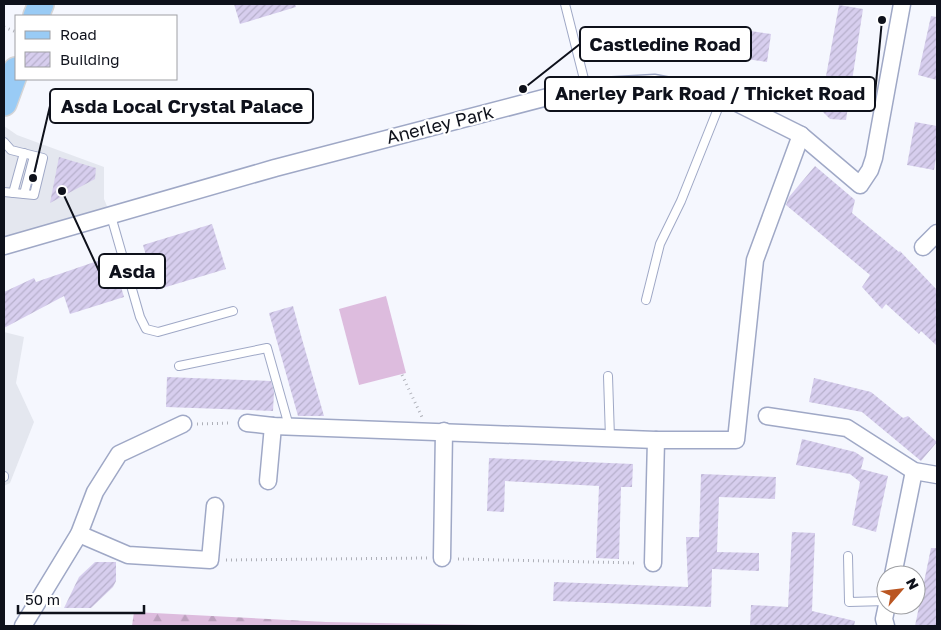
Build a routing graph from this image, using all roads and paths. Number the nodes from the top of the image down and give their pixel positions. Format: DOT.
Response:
graph roads {
  1 [pos="565,4"];
  2 [pos="902,4"];
  3 [pos="15,73"];
  4 [pos="586,87"];
  5 [pos="723,96"];
  6 [pos="4,102"];
  7 [pos="801,135"];
  8 [pos="4,142"];
  9 [pos="24,153"];
  10 [pos="4,192"];
  11 [pos="13,193"];
  12 [pos="111,216"];
  13 [pos="937,233"];
  14 [pos="4,246"];
  15 [pos="923,247"];
  16 [pos="646,300"];
  17 [pos="233,311"];
  18 [pos="179,366"];
  19 [pos="402,375"];
  20 [pos="608,376"];
  21 [pos="767,416"];
  22 [pos="247,423"];
  23 [pos="183,424"];
  24 [pos="272,426"];
  25 [pos="289,426"];
  26 [pos="436,431"];
  27 [pos="610,438"];
  28 [pos="656,440"];
  29 [pos="914,471"];
  30 [pos="937,474"];
  31 [pos="268,481"];
  32 [pos="215,506"];
  33 [pos="79,534"];
  34 [pos="848,556"];
  35 [pos="442,558"];
  36 [pos="653,563"];
  37 [pos="895,565"];
  38 [pos="876,601"];
  39 [pos="23,626"];
  1 -- 4 [label="lane"];
  2 -- 7 [label="street, Anerley Park"];
  3 -- 6 [label="main road"];
  4 -- 5 [label="street, Anerley Park"];
  4 -- 12 [label="street, Anerley Park"];
  5 -- 7 [label="street, Anerley Park"];
  5 -- 16 [label="lane"];
  7 -- 28 [label="street"];
  8 -- 9 [label="lane"];
  9 -- 11 [label="lane"];
  9 -- 11 [label="lane"];
  10 -- 11 [label="lane"];
  12 -- 14 [label="street, Anerley Park"];
  12 -- 17 [label="lane"];
  13 -- 15 [label="street"];
  18 -- 25 [label="lane"];
  19 -- 26 [label="path"];
  20 -- 27 [label="lane"];
  21 -- 29 [label="street"];
  22 -- 23 [label="path"];
  22 -- 24 [label="street"];
  23 -- 33 [label="street"];
  24 -- 25 [label="street"];
  24 -- 31 [label="street"];
  25 -- 26 [label="street"];
  26 -- 27 [label="street"];
  26 -- 35 [label="street"];
  27 -- 28 [label="street"];
  28 -- 36 [label="street"];
  29 -- 30 [label="street"];
  29 -- 37 [label="street"];
  32 -- 33 [label="street"];
  33 -- 39 [label="street"];
  34 -- 38 [label="lane"];
}
